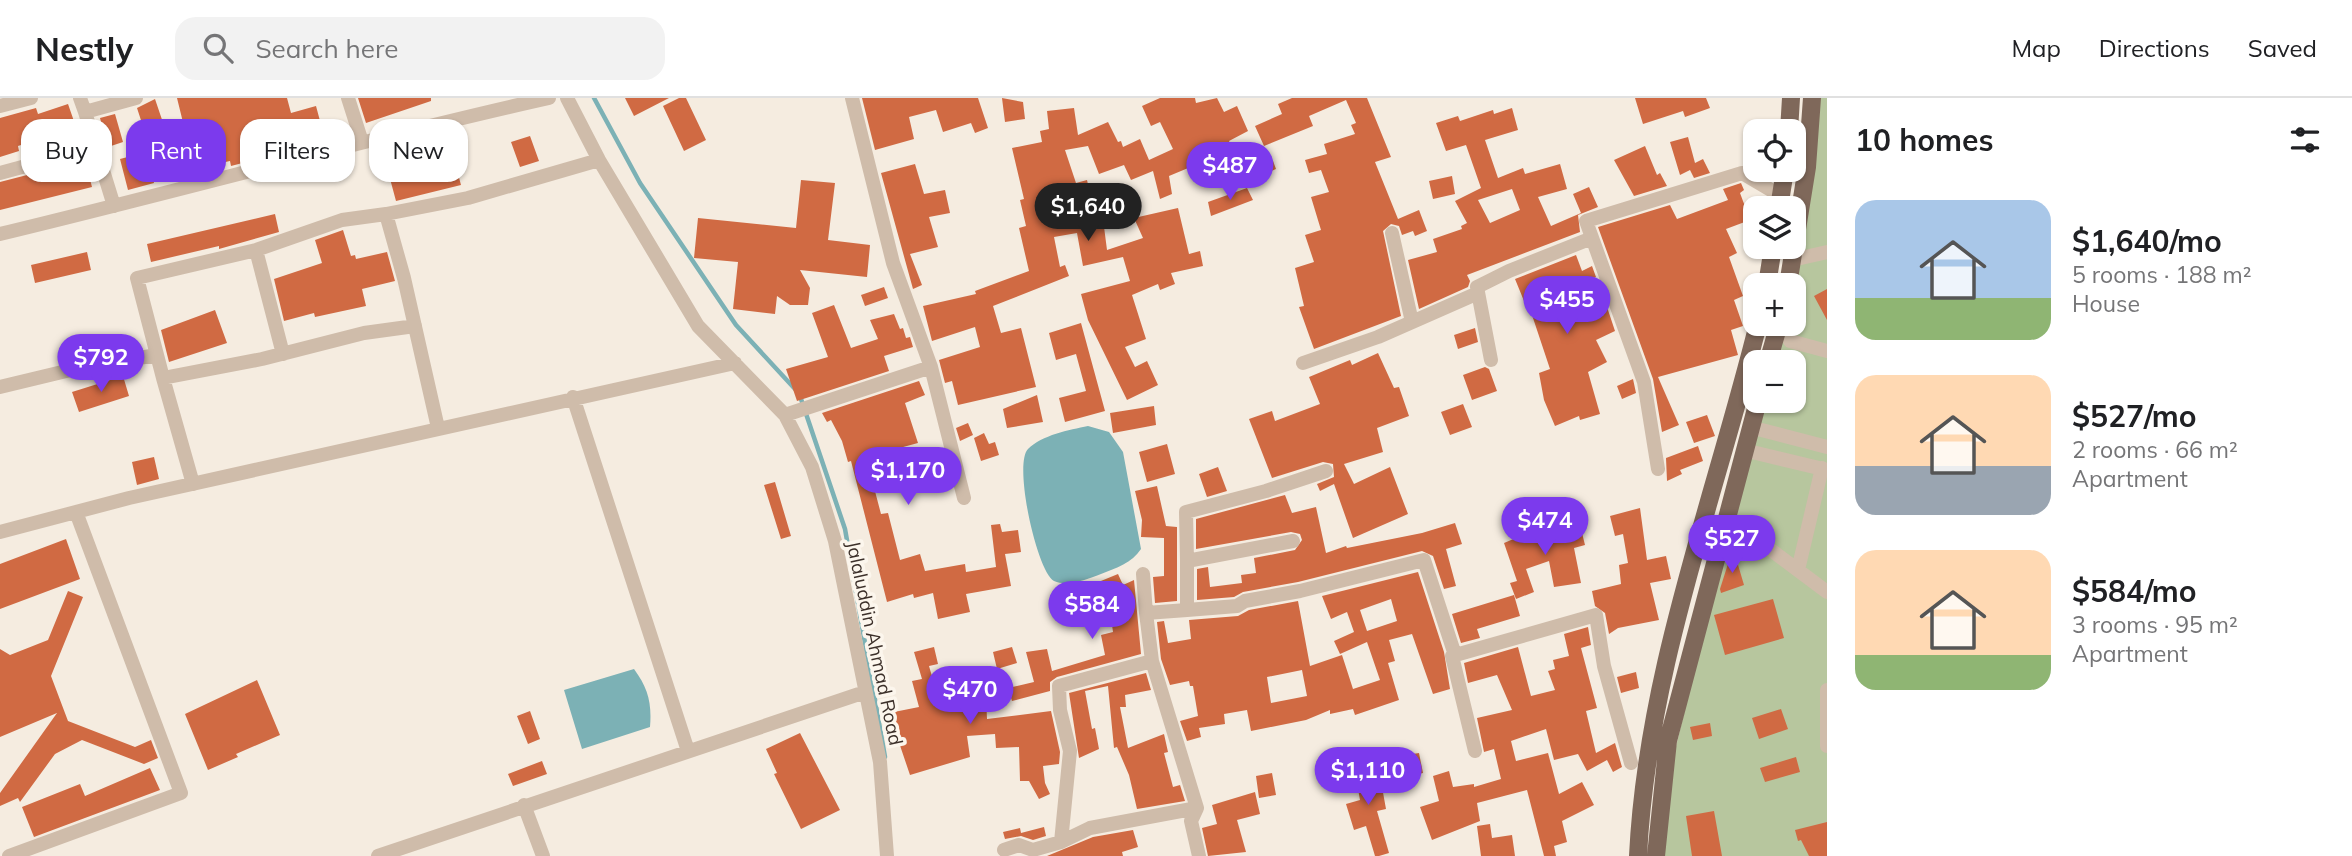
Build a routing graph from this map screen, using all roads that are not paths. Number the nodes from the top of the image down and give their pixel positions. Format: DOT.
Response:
graph roads {
  1 [pos="32,98"];
  2 [pos="136,98"];
  3 [pos="348,98"];
  4 [pos="548,98"];
  5 [pos="568,98"];
  6 [pos="852,98"];
  7 [pos="1791,98"];
  8 [pos="1812,98"];
  9 [pos="83,105"];
  10 [pos="0,106"];
  11 [pos="1790,119"];
  12 [pos="362,142"];
  13 [pos="599,160"];
  14 [pos="21,167"];
  15 [pos="0,173"];
  16 [pos="107,182"];
  17 [pos="1772,196"];
  18 [pos="114,206"];
  19 [pos="386,214"];
  20 [pos="1392,233"];
  21 [pos="0,234"];
  22 [pos="1592,238"];
  23 [pos="256,250"];
  24 [pos="1827,252"];
  25 [pos="1792,260"];
  26 [pos="1790,273"];
  27 [pos="1478,293"];
  28 [pos="1412,322"];
  29 [pos="415,326"];
  30 [pos="1755,336"];
  31 [pos="1790,341"];
  32 [pos="1827,351"];
  33 [pos="283,354"];
  34 [pos="157,355"];
  35 [pos="1491,360"];
  36 [pos="735,363"];
  37 [pos="1303,363"];
  38 [pos="931,367"];
  39 [pos="163,378"];
  40 [pos="0,387"];
  41 [pos="573,397"];
  42 [pos="1754,413"];
  43 [pos="785,415"];
  44 [pos="1750,427"];
  45 [pos="438,428"];
  46 [pos="1827,447"];
  47 [pos="1744,450"];
  48 [pos="1658,469"];
  49 [pos="1825,469"];
  50 [pos="1326,471"];
  51 [pos="193,484"];
  52 [pos="964,498"];
  53 [pos="75,512"];
  54 [pos="1743,528"];
  55 [pos="0,532"];
  56 [pos="1293,541"];
  57 [pos="1187,561"];
  58 [pos="1798,570"];
  59 [pos="1143,574"];
  60 [pos="1827,592"];
  61 [pos="1187,610"];
  62 [pos="1146,613"];
  63 [pos="1455,655"];
  64 [pos="1152,661"];
  65 [pos="1827,690"];
  66 [pos="865,692"];
  67 [pos="1827,747"];
  68 [pos="688,751"];
  69 [pos="1475,751"];
  70 [pos="1630,763"];
  71 [pos="524,805"];
  72 [pos="1197,808"];
  73 [pos="1061,842"];
  74 [pos="1004,850"];
  75 [pos="9,856"];
  76 [pos="378,856"];
  77 [pos="543,856"];
  78 [pos="887,856"];
  79 [pos="1199,856"];
  80 [pos="1638,856"];
  81 [pos="1656,856"];
  1 -- 10 [label="street"];
  2 -- 9 [label="street"];
  3 -- 12 [label="street"];
  4 -- 12 [label="street"];
  5 -- 13 [label="street, Jalaluddin Ahmad Road"];
  6 -- 38 [label="street"];
  7 -- 11 [label="main road"];
  8 -- 25 [label="main road"];
  12 -- 18 [label="street"];
  13 -- 19 [label="street"];
  13 -- 36 [label="street, Jalaluddin Ahmad Road"];
  14 -- 15 [label="street"];
  16 -- 18 [label="street"];
  17 -- 22 [label="street"];
  18 -- 21 [label="street"];
  19 -- 23 [label="street"];
  19 -- 29 [label="street"];
  20 -- 28 [label="street"];
  22 -- 27 [label="street"];
  22 -- 48 [label="street"];
  23 -- 33 [label="street"];
  23 -- 34 [label="street"];
  24 -- 25 [label="street"];
  25 -- 26 [label="main road"];
  27 -- 28 [label="street"];
  27 -- 35 [label="street"];
  28 -- 37 [label="street"];
  29 -- 33 [label="street"];
  29 -- 45 [label="street"];
  30 -- 80 [label="main road"];
  31 -- 32 [label="street"];
  33 -- 39 [label="street"];
  34 -- 39 [label="street"];
  34 -- 40 [label="street"];
  36 -- 41 [label="street"];
  36 -- 43 [label="street, Jalaluddin Ahmad Road"];
  38 -- 43 [label="street"];
  38 -- 52 [label="street"];
  39 -- 51 [label="street"];
  41 -- 45 [label="street"];
  41 -- 68 [label="street"];
  42 -- 44 [label="main road"];
  43 -- 66 [label="street, Jalaluddin Ahmad Road"];
  44 -- 46 [label="street"];
  44 -- 47 [label="main road"];
  45 -- 51 [label="street"];
  47 -- 49 [label="street"];
  47 -- 81 [label="main road"];
  49 -- 58 [label="street"];
  50 -- 57 [label="street"];
  51 -- 53 [label="street"];
  53 -- 55 [label="street"];
  53 -- 75 [label="street"];
  54 -- 58 [label="street"];
  56 -- 57 [label="street"];
  57 -- 61 [label="street"];
  58 -- 60 [label="street"];
  59 -- 62 [label="street"];
  61 -- 62 [label="street"];
  61 -- 63 [label="street"];
  62 -- 64 [label="street"];
  63 -- 69 [label="street"];
  63 -- 70 [label="street"];
  64 -- 72 [label="street"];
  64 -- 73 [label="street"];
  65 -- 67 [label="street"];
  66 -- 68 [label="street"];
  66 -- 78 [label="street, Jalaluddin Ahmad Road"];
  68 -- 71 [label="street"];
  71 -- 76 [label="street"];
  71 -- 77 [label="street"];
  72 -- 73 [label="street"];
  72 -- 79 [label="street"];
  73 -- 74 [label="street"];
}
